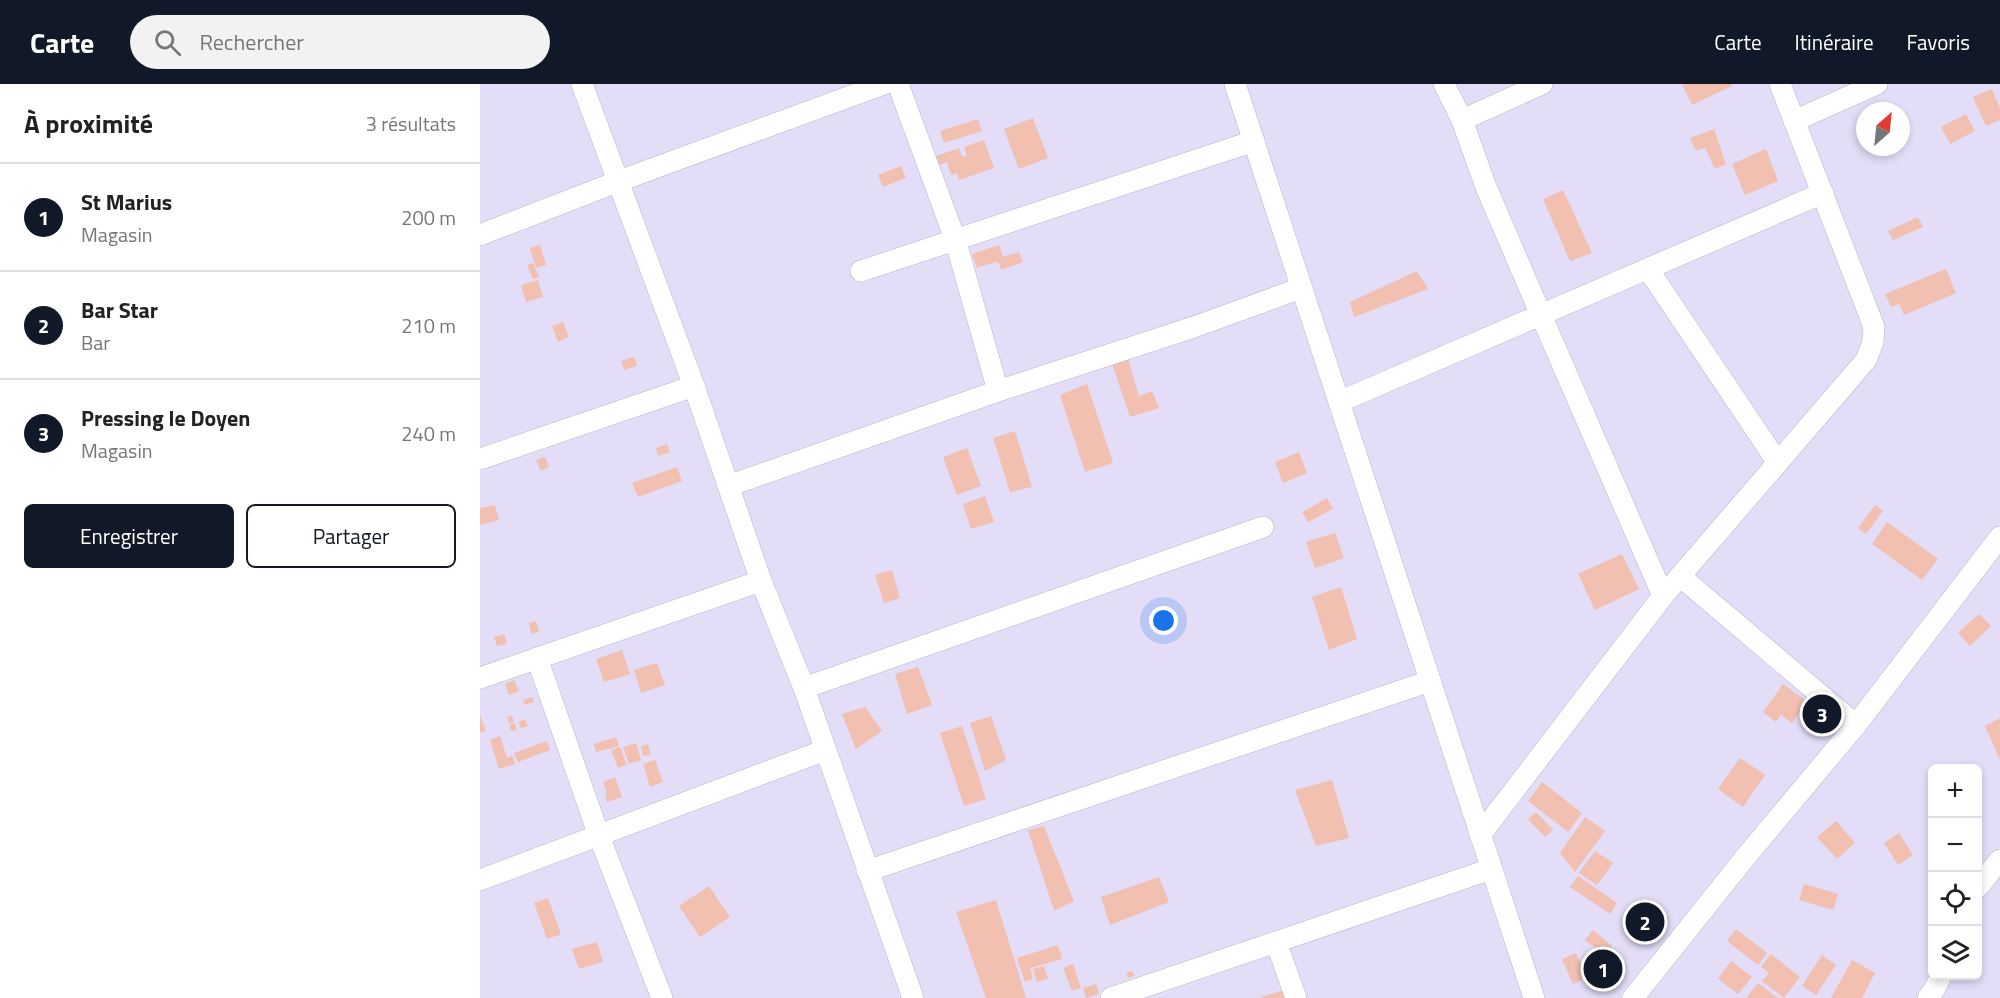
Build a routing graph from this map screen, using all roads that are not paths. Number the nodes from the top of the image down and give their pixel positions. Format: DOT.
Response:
graph roads {
  1 [pos="582,84"];
  2 [pos="884,84"];
  3 [pos="898,84"];
  4 [pos="1235,84"];
  5 [pos="1444,84"];
  6 [pos="1542,84"];
  7 [pos="1780,84"];
  8 [pos="1877,84"];
  9 [pos="1462,120"];
  10 [pos="1794,121"];
  11 [pos="1254,141"];
  12 [pos="619,181"];
  13 [pos="1823,193"];
  14 [pos="480,235"];
  15 [pos="955,239"];
  16 [pos="1648,269"];
  17 [pos="861,271"];
  18 [pos="1301,288"];
  19 [pos="1541,315"];
  20 [pos="694,386"];
  21 [pos="998,391"];
  22 [pos="1339,402"];
  23 [pos="480,459"];
  24 [pos="1778,463"];
  25 [pos="728,486"];
  26 [pos="1263,526"];
  27 [pos="2000,537"];
  28 [pos="1680,576"];
  29 [pos="761,581"];
  30 [pos="1663,596"];
  31 [pos="537,658"];
  32 [pos="480,678"];
  33 [pos="1430,681"];
  34 [pos="804,688"];
  35 [pos="1856,725"];
  36 [pos="825,750"];
  37 [pos="1480,835"];
  38 [pos="599,836"];
  39 [pos="2000,860"];
  40 [pos="1491,869"];
  41 [pos="867,871"];
  42 [pos="480,880"];
  43 [pos="1982,881"];
  44 [pos="1276,942"];
  45 [pos="1939,980"];
  46 [pos="1121,996"];
  47 [pos="662,998"];
  48 [pos="912,998"];
  49 [pos="1296,998"];
  50 [pos="1533,998"];
  51 [pos="1633,998"];
  52 [pos="1928,998"];
  1 -- 12 [label="street"];
  2 -- 12 [label="street"];
  3 -- 15 [label="street"];
  4 -- 11 [label="street"];
  5 -- 9 [label="street"];
  6 -- 9 [label="street"];
  7 -- 10 [label="street"];
  8 -- 10 [label="street"];
  9 -- 19 [label="street"];
  10 -- 13 [label="street"];
  11 -- 15 [label="street"];
  11 -- 18 [label="street"];
  12 -- 14 [label="street"];
  12 -- 20 [label="street"];
  13 -- 16 [label="street"];
  13 -- 24 [label="street"];
  15 -- 17 [label="street"];
  15 -- 21 [label="street"];
  16 -- 19 [label="street"];
  16 -- 24 [label="street"];
  18 -- 21 [label="street"];
  18 -- 22 [label="street"];
  19 -- 22 [label="street"];
  19 -- 30 [label="street"];
  20 -- 23 [label="street"];
  20 -- 25 [label="street"];
  21 -- 25 [label="street"];
  22 -- 33 [label="street"];
  24 -- 28 [label="street"];
  25 -- 29 [label="street"];
  26 -- 34 [label="street"];
  27 -- 35 [label="street"];
  28 -- 30 [label="street"];
  28 -- 35 [label="street"];
  29 -- 31 [label="street"];
  29 -- 34 [label="street"];
  30 -- 37 [label="street"];
  31 -- 32 [label="street"];
  31 -- 38 [label="street"];
  33 -- 37 [label="street"];
  33 -- 41 [label="street"];
  34 -- 36 [label="street"];
  35 -- 51 [label="street"];
  36 -- 38 [label="street"];
  36 -- 41 [label="street"];
  37 -- 40 [label="street"];
  38 -- 42 [label="street"];
  38 -- 47 [label="street"];
  39 -- 43 [label="street"];
  40 -- 44 [label="street"];
  40 -- 50 [label="street"];
  41 -- 48 [label="street"];
  44 -- 46 [label="street"];
  44 -- 49 [label="street"];
  45 -- 52 [label="street"];
}
